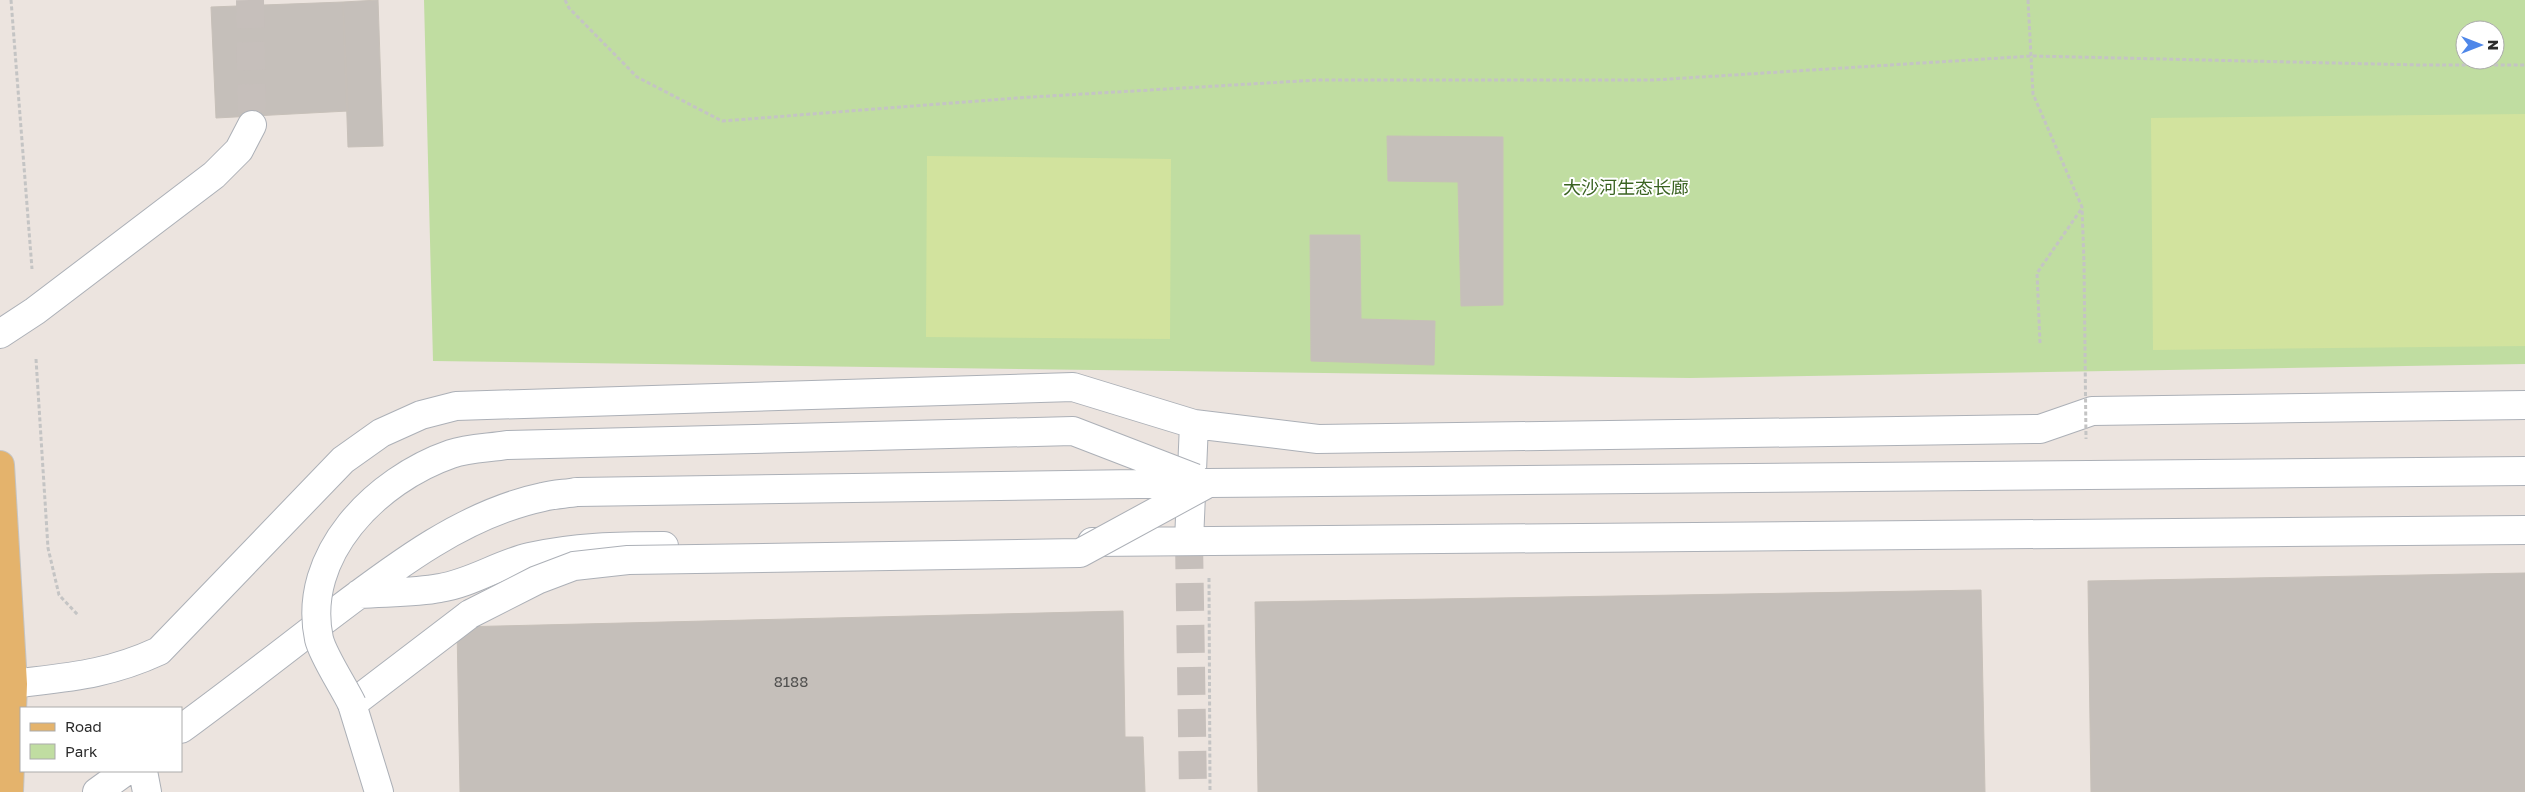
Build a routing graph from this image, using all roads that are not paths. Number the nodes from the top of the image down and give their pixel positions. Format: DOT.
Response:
graph roads {
  1 [pos="252,125"];
  2 [pos="0,334"];
  3 [pos="2525,405"];
  4 [pos="1194,424"];
  5 [pos="0,465"];
  6 [pos="2525,471"];
  7 [pos="1208,484"];
  8 [pos="2525,530"];
  9 [pos="1199,541"];
  10 [pos="359,594"];
  11 [pos="13,684"];
  12 [pos="352,704"];
  13 [pos="182,728"];
  14 [pos="125,772"];
  15 [pos="143,772"];
  16 [pos="9,792"];
  17 [pos="97,792"];
  18 [pos="147,792"];
  19 [pos="379,792"];
  1 -- 2 [label="lane"];
  3 -- 4 [label="lane"];
  4 -- 9 [label="lane"];
  4 -- 11 [label="lane"];
  5 -- 11 [label="main road"];
  6 -- 7 [label="lane, bridge"];
  7 -- 10 [label="lane, bridge"];
  7 -- 12 [label="lane, bridge"];
  7 -- 12 [label="lane, bridge"];
  8 -- 9 [label="lane"];
  9 -- 10 [label="lane"];
  10 -- 13 [label="lane"];
  11 -- 16 [label="main road"];
  12 -- 19 [label="lane"];
  14 -- 17 [label="lane"];
  15 -- 18 [label="lane"];
}
